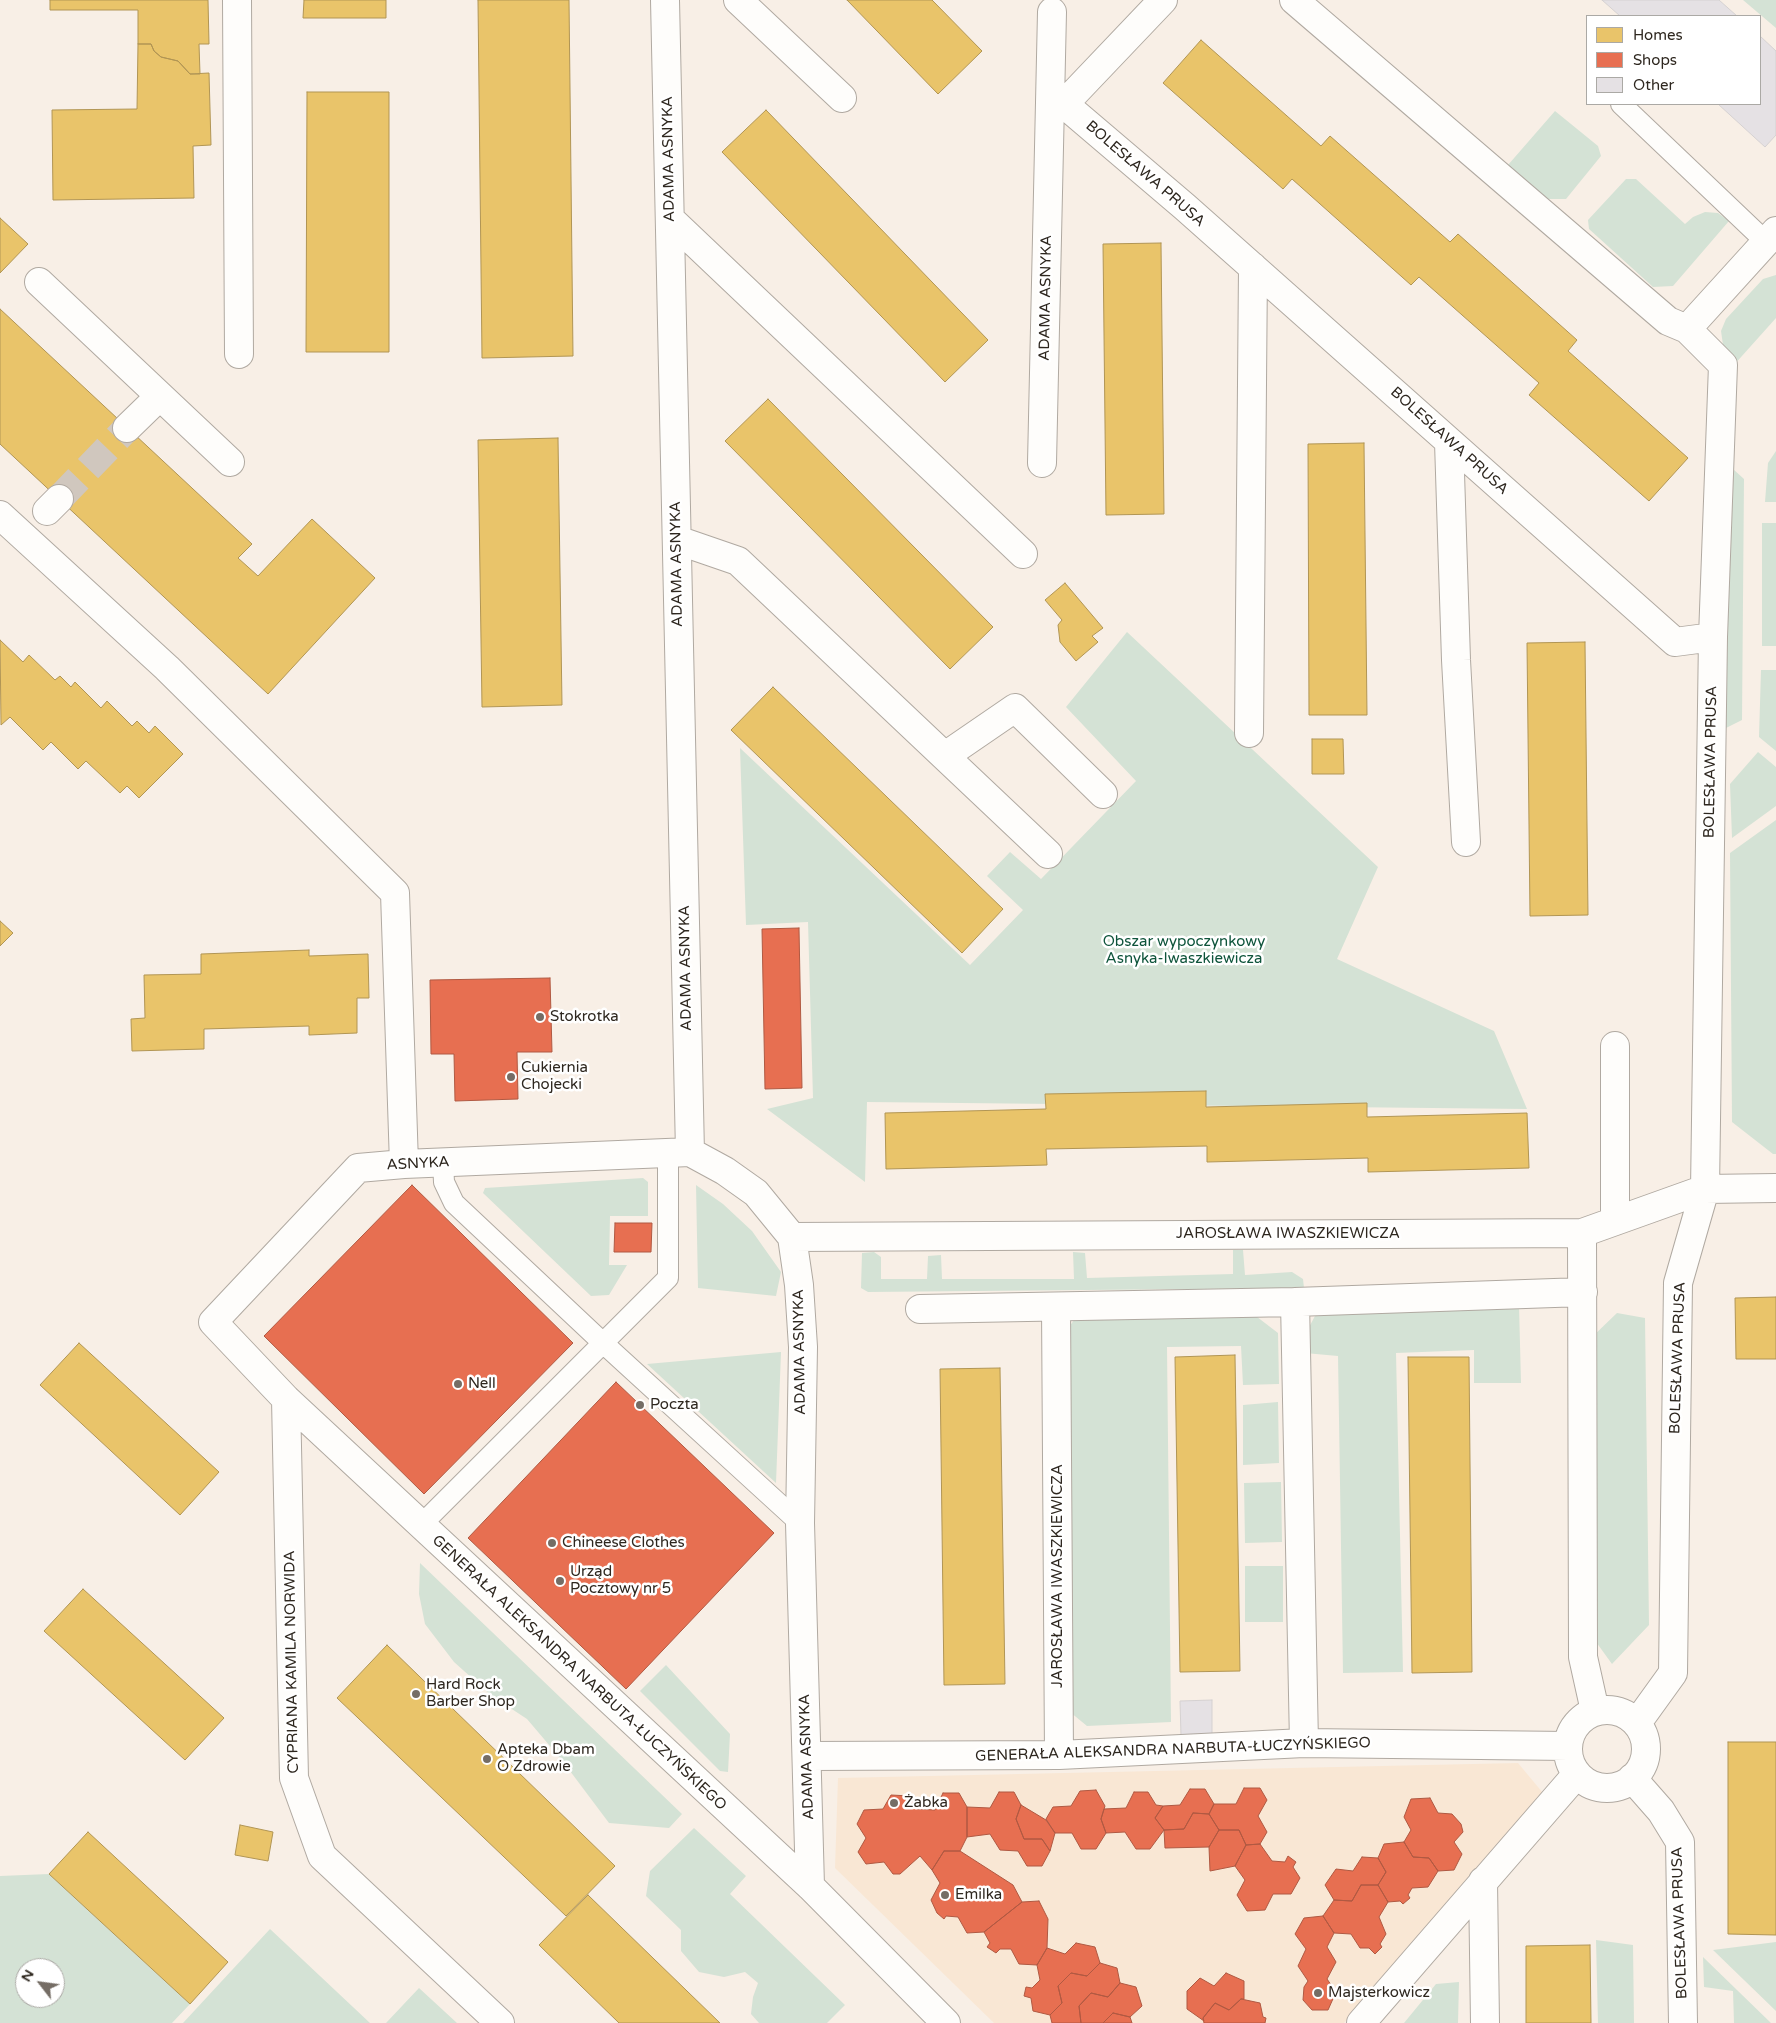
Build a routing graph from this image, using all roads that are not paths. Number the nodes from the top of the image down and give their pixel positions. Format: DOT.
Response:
graph roads {
  1 [pos="237,0"];
  2 [pos="665,0"];
  3 [pos="738,0"];
  4 [pos="1163,0"];
  5 [pos="1294,0"];
  6 [pos="1046,6"];
  7 [pos="842,98"];
  8 [pos="1064,104"];
  9 [pos="1622,105"];
  10 [pos="670,218"];
  11 [pos="1773,241"];
  12 [pos="1253,267"];
  13 [pos="39,282"];
  14 [pos="1687,329"];
  15 [pos="239,354"];
  16 [pos="160,396"];
  17 [pos="127,428"];
  18 [pos="1449,442"];
  19 [pos="230,462"];
  20 [pos="1042,463"];
  21 [pos="0,515"];
  22 [pos="677,540"];
  23 [pos="1023,554"];
  24 [pos="1713,637"];
  25 [pos="1249,733"];
  26 [pos="945,756"];
  27 [pos="1103,794"];
  28 [pos="1466,842"];
  29 [pos="1048,854"];
  30 [pos="1615,1046"];
  31 [pos="679,1153"];
  32 [pos="443,1162"];
  33 [pos="404,1164"];
  34 [pos="1776,1188"];
  35 [pos="1705,1189"];
  36 [pos="1615,1221"];
  37 [pos="1582,1232"];
  38 [pos="792,1236"];
  39 [pos="1583,1292"];
  40 [pos="1295,1302"];
  41 [pos="1056,1307"];
  42 [pos="920,1309"];
  43 [pos="213,1322"];
  44 [pos="603,1343"];
  45 [pos="286,1399"];
  46 [pos="800,1523"];
  47 [pos="420,1526"];
  48 [pos="1595,1712"];
  49 [pos="1636,1723"];
  50 [pos="1304,1743"];
  51 [pos="1568,1746"];
  52 [pos="1059,1755"];
  53 [pos="807,1756"];
  54 [pos="1577,1774"];
  55 [pos="1632,1778"];
  56 [pos="1483,1881"];
  57 [pos="810,1886"];
  58 [pos="500,2023"];
  59 [pos="946,2023"];
  60 [pos="1361,2023"];
  61 [pos="1486,2023"];
  62 [pos="1683,2023"];
  1 -- 15 [label="street"];
  2 -- 10 [label="street, ADAMA ASNYKA"];
  3 -- 7 [label="street"];
  4 -- 8 [label="street"];
  5 -- 14 [label="street"];
  6 -- 8 [label="street, ADAMA ASNYKA"];
  6 -- 20 [label="street, ADAMA ASNYKA"];
  8 -- 12 [label="street, BOLESŁAWA PRUSA"];
  9 -- 11 [label="lane"];
  10 -- 22 [label="street, ADAMA ASNYKA"];
  10 -- 23 [label="street"];
  11 -- 14 [label="street"];
  12 -- 18 [label="street, BOLESŁAWA PRUSA"];
  12 -- 25 [label="street"];
  13 -- 16 [label="street"];
  14 -- 24 [label="street"];
  16 -- 17 [label="street"];
  16 -- 19 [label="street"];
  18 -- 24 [label="street, BOLESŁAWA PRUSA"];
  18 -- 28 [label="street"];
  21 -- 33 [label="street"];
  22 -- 26 [label="street"];
  22 -- 31 [label="street, ADAMA ASNYKA"];
  24 -- 35 [label="street, BOLESŁAWA PRUSA"];
  26 -- 27 [label="street"];
  26 -- 29 [label="street"];
  30 -- 36 [label="street"];
  31 -- 32 [label="street, ASNYKA"];
  31 -- 38 [label="street"];
  31 -- 44 [label="lane"];
  32 -- 33 [label="street, ASNYKA"];
  32 -- 44 [label="lane"];
  33 -- 43 [label="street, ASNYKA"];
  34 -- 35 [label="street, JAROSŁAWA IWASZKIEWICZA"];
  35 -- 36 [label="street, JAROSŁAWA IWASZKIEWICZA"];
  35 -- 49 [label="street, BOLESŁAWA PRUSA"];
  36 -- 37 [label="street, JAROSŁAWA IWASZKIEWICZA"];
  37 -- 38 [label="street, JAROSŁAWA IWASZKIEWICZA"];
  37 -- 39 [label="street"];
  38 -- 46 [label="street, ADAMA ASNYKA"];
  39 -- 40 [label="street"];
  39 -- 48 [label="street"];
  40 -- 41 [label="street"];
  40 -- 50 [label="street"];
  41 -- 42 [label="street"];
  41 -- 52 [label="street, JAROSŁAWA IWASZKIEWICZA"];
  43 -- 45 [label="street, GENERAŁA ALEKSANDRA NARBUTA-ŁUCZYŃSKIEGO"];
  44 -- 46 [label="lane"];
  44 -- 47 [label="lane"];
  45 -- 47 [label="street, GENERAŁA ALEKSANDRA NARBUTA-ŁUCZYŃSKIEGO"];
  45 -- 58 [label="street, CYPRIANA KAMILA NORWIDA"];
  46 -- 53 [label="street, ADAMA ASNYKA"];
  47 -- 57 [label="street, GENERAŁA ALEKSANDRA NARBUTA-ŁUCZYŃSKIEGO"];
  48 -- 49 [label="street"];
  48 -- 51 [label="street"];
  49 -- 55 [label="street"];
  50 -- 51 [label="street, GENERAŁA ALEKSANDRA NARBUTA-ŁUCZYŃSKIEGO"];
  50 -- 52 [label="street, GENERAŁA ALEKSANDRA NARBUTA-ŁUCZYŃSKIEGO"];
  51 -- 54 [label="street"];
  52 -- 53 [label="street, GENERAŁA ALEKSANDRA NARBUTA-ŁUCZYŃSKIEGO"];
  53 -- 57 [label="street, ADAMA ASNYKA"];
  54 -- 55 [label="street"];
  54 -- 56 [label="street"];
  55 -- 62 [label="street, BOLESŁAWA PRUSA"];
  56 -- 60 [label="street"];
  56 -- 61 [label="street"];
  57 -- 59 [label="street, GENERAŁA ALEKSANDRA NARBUTA-ŁUCZYŃSKIEGO"];
}
